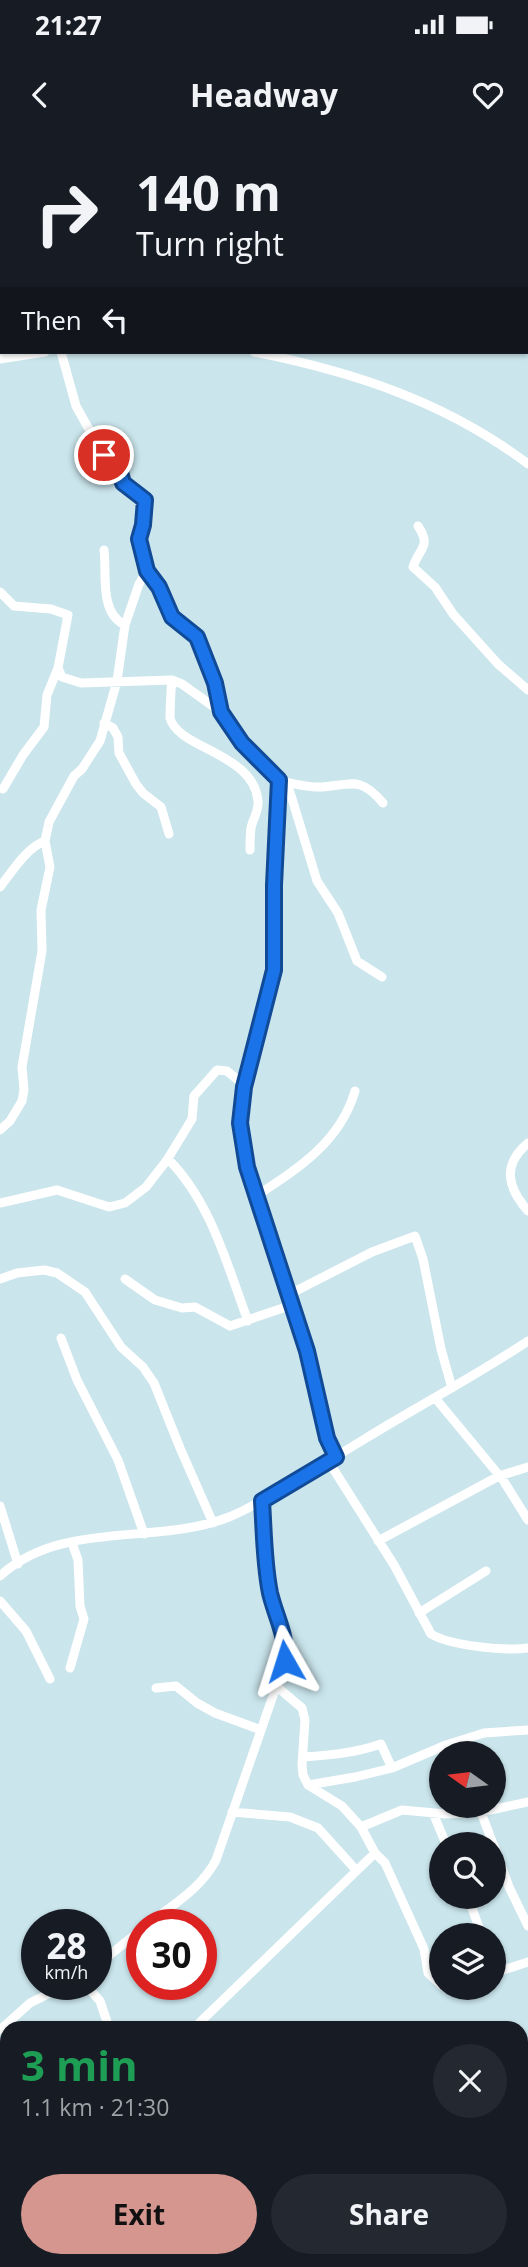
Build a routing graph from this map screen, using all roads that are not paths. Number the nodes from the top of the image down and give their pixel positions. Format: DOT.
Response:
graph roads {
  1 [pos="32,354"];
  2 [pos="62,354"];
  3 [pos="290,355"];
  4 [pos="0,359"];
  5 [pos="528,464"];
  6 [pos="418,526"];
  7 [pos="104,550"];
  8 [pos="147,571"];
  9 [pos="0,592"];
  10 [pos="125,625"];
  11 [pos="58,668"];
  12 [pos="172,680"];
  13 [pos="117,681"];
  14 [pos="528,690"];
  15 [pos="221,712"];
  16 [pos="104,723"];
  17 [pos="281,781"];
  18 [pos="3,789"];
  19 [pos="383,803"];
  20 [pos="169,834"];
  21 [pos="45,841"];
  22 [pos="250,849"];
  23 [pos="0,887"];
  24 [pos="382,977"];
  25 [pos="244,1085"];
  26 [pos="355,1091"];
  27 [pos="0,1130"];
  28 [pos="528,1143"];
  29 [pos="168,1159"];
  30 [pos="257,1196"];
  31 [pos="0,1203"];
  32 [pos="528,1211"];
  33 [pos="0,1279"];
  34 [pos="125,1279"];
  35 [pos="288,1295"];
  36 [pos="292,1305"];
  37 [pos="248,1321"];
  38 [pos="61,1338"];
  39 [pos="528,1341"];
  40 [pos="452,1388"];
  41 [pos="436,1399"];
  42 [pos="332,1459"];
  43 [pos="528,1467"];
  44 [pos="499,1476"];
  45 [pos="262,1501"];
  46 [pos="0,1506"];
  47 [pos="528,1520"];
  48 [pos="213,1523"];
  49 [pos="144,1534"];
  50 [pos="379,1541"];
  51 [pos="72,1543"];
  52 [pos="19,1564"];
  53 [pos="486,1570"];
  54 [pos="0,1576"];
  55 [pos="0,1601"];
  56 [pos="419,1613"];
  57 [pos="528,1648"];
  58 [pos="70,1668"];
  59 [pos="50,1679"];
  60 [pos="276,1686"];
  61 [pos="156,1688"];
  62 [pos="261,1730"];
  63 [pos="528,1730"];
  64 [pos="303,1757"];
  65 [pos="392,1768"];
  66 [pos="308,1785"];
  67 [pos="528,1802"];
  68 [pos="506,1807"];
  69 [pos="232,1812"];
  70 [pos="429,1813"];
  71 [pos="361,1827"];
  72 [pos="374,1853"];
  73 [pos="356,1870"];
  74 [pos="506,1879"];
  75 [pos="168,1909"];
  76 [pos="528,1926"];
  77 [pos="126,1942"];
  78 [pos="112,1953"];
  79 [pos="528,1962"];
  80 [pos="506,1969"];
  81 [pos="429,1974"];
  82 [pos="38,2000"];
  83 [pos="99,2000"];
  84 [pos="10,2021"];
  85 [pos="107,2021"];
  86 [pos="201,2021"];
  1 -- 4 [label="street"];
  2 -- 8 [label="street"];
  3 -- 5 [label="street"];
  6 -- 14 [label="street"];
  7 -- 10 [label="street"];
  8 -- 10 [label="street"];
  8 -- 15 [label="street"];
  9 -- 11 [label="street"];
  10 -- 13 [label="street"];
  11 -- 13 [label="street"];
  11 -- 18 [label="street"];
  12 -- 13 [label="street"];
  12 -- 15 [label="street"];
  12 -- 22 [label="street"];
  13 -- 16 [label="street"];
  15 -- 17 [label="street"];
  16 -- 20 [label="street"];
  16 -- 21 [label="street"];
  17 -- 19 [label="street"];
  17 -- 24 [label="street"];
  17 -- 25 [label="street"];
  21 -- 23 [label="street"];
  21 -- 27 [label="street"];
  25 -- 29 [label="street"];
  25 -- 30 [label="street"];
  26 -- 30 [label="street"];
  28 -- 32 [label="street"];
  29 -- 31 [label="street"];
  29 -- 37 [label="street"];
  30 -- 35 [label="street"];
  33 -- 48 [label="street"];
  34 -- 37 [label="street"];
  35 -- 36 [label="street"];
  35 -- 40 [label="street"];
  36 -- 37 [label="street"];
  36 -- 42 [label="street"];
  38 -- 49 [label="street"];
  39 -- 40 [label="street"];
  40 -- 41 [label="street"];
  41 -- 42 [label="street"];
  41 -- 44 [label="street"];
  42 -- 45 [label="street"];
  42 -- 50 [label="street"];
  43 -- 44 [label="street"];
  44 -- 47 [label="street"];
  44 -- 50 [label="street"];
  45 -- 48 [label="street"];
  45 -- 60 [label="street"];
  46 -- 52 [label="street"];
  48 -- 49 [label="street"];
  49 -- 51 [label="street"];
  50 -- 56 [label="street"];
  51 -- 52 [label="street"];
  51 -- 58 [label="street"];
  52 -- 54 [label="street"];
  53 -- 56 [label="street"];
  55 -- 59 [label="street"];
  56 -- 57 [label="street"];
  60 -- 62 [label="street"];
  60 -- 64 [label="street"];
  61 -- 62 [label="street"];
  62 -- 69 [label="street"];
  63 -- 65 [label="street"];
  64 -- 65 [label="street"];
  64 -- 66 [label="street"];
  65 -- 66 [label="street"];
  66 -- 71 [label="street"];
  67 -- 68 [label="street"];
  69 -- 73 [label="street"];
  69 -- 75 [label="street"];
  70 -- 71 [label="street"];
  71 -- 72 [label="street"];
  72 -- 73 [label="street"];
  72 -- 81 [label="street"];
  73 -- 86 [label="street"];
  74 -- 76 [label="street"];
  77 -- 78 [label="street"];
  79 -- 80 [label="street"];
  82 -- 84 [label="street"];
  83 -- 85 [label="street"];
}
